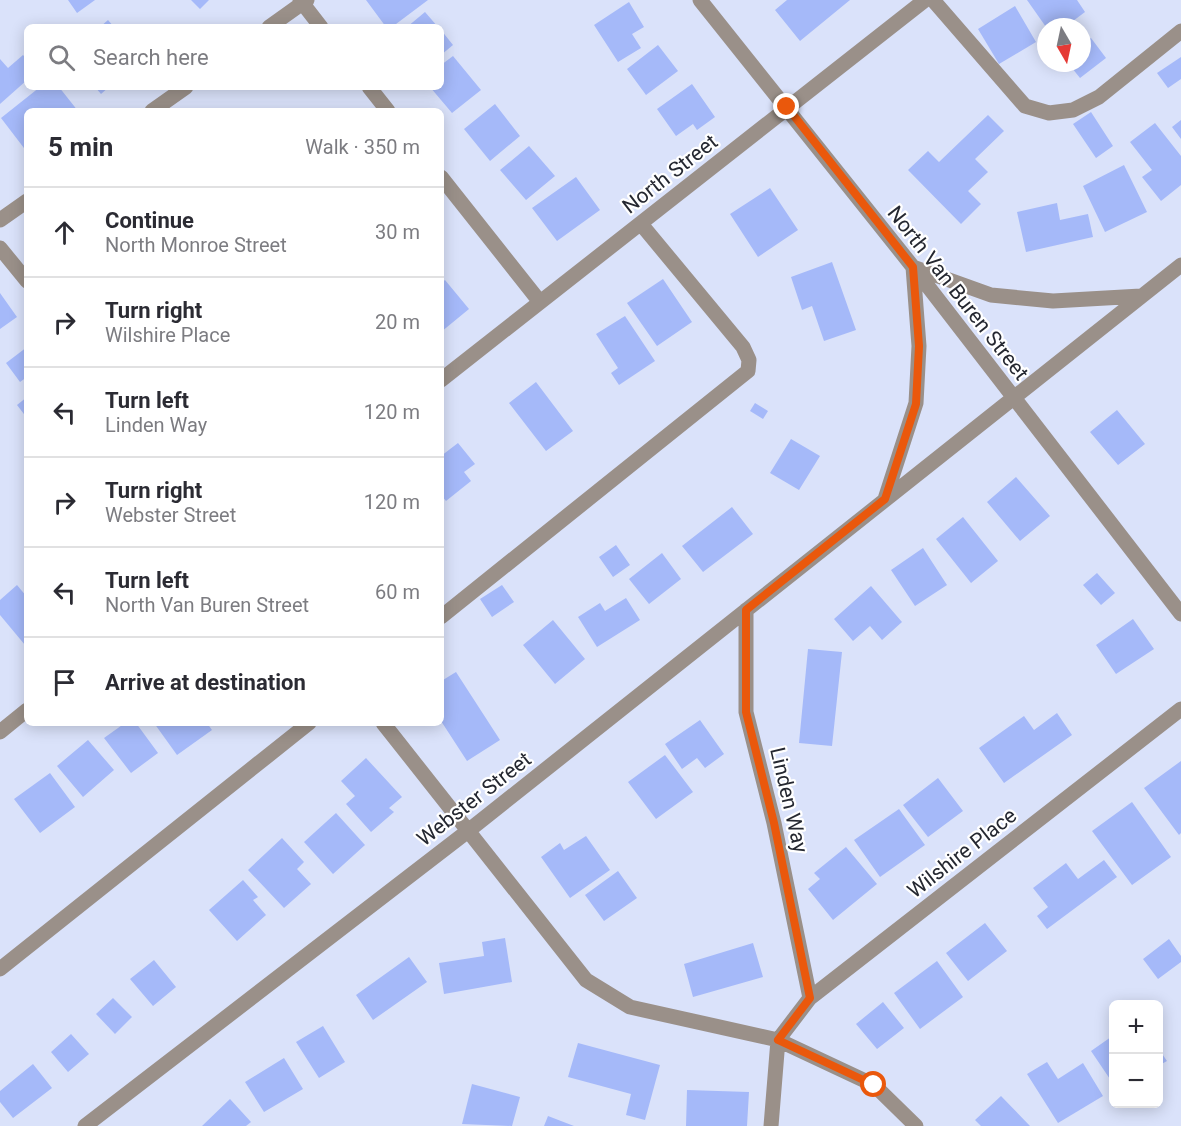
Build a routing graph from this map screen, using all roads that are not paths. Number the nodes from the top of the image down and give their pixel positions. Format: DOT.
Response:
graph roads {
  1 [pos="700,0"];
  2 [pos="925,0"];
  3 [pos="933,0"];
  4 [pos="303,1"];
  5 [pos="273,24"];
  6 [pos="319,24"];
  7 [pos="1181,31"];
  8 [pos="182,90"];
  9 [pos="371,90"];
  10 [pos="787,107"];
  11 [pos="156,108"];
  12 [pos="386,108"];
  13 [pos="444,181"];
  14 [pos="24,203"];
  15 [pos="0,220"];
  16 [pos="641,224"];
  17 [pos="0,248"];
  18 [pos="1181,265"];
  19 [pos="913,267"];
  20 [pos="24,277"];
  21 [pos="1141,296"];
  22 [pos="540,302"];
  23 [pos="444,379"];
  24 [pos="1013,399"];
  25 [pos="885,499"];
  26 [pos="746,610"];
  27 [pos="1181,614"];
  28 [pos="444,615"];
  29 [pos="1181,709"];
  30 [pos="24,712"];
  31 [pos="305,726"];
  32 [pos="385,726"];
  33 [pos="0,732"];
  34 [pos="468,831"];
  35 [pos="0,969"];
  36 [pos="810,998"];
  37 [pos="778,1040"];
  38 [pos="84,1126"];
  39 [pos="771,1126"];
  40 [pos="915,1126"];
  1 -- 10 [label="street, North Van Buren Street"];
  2 -- 10 [label="street, North Street"];
  3 -- 7 [label="street"];
  4 -- 5 [label="street"];
  4 -- 6 [label="street"];
  8 -- 11 [label="street"];
  9 -- 12 [label="street"];
  10 -- 16 [label="street, North Street"];
  10 -- 19 [label="street, North Van Buren Street"];
  13 -- 22 [label="street"];
  14 -- 15 [label="street"];
  16 -- 22 [label="street, North Street"];
  16 -- 28 [label="street"];
  17 -- 20 [label="street"];
  18 -- 21 [label="street, Webster Street"];
  19 -- 21 [label="street"];
  19 -- 24 [label="street, North Van Buren Street"];
  19 -- 25 [label="street"];
  21 -- 24 [label="street, Webster Street"];
  22 -- 23 [label="street, North Street"];
  24 -- 25 [label="street, Webster Street"];
  24 -- 27 [label="street, North Van Buren Street"];
  25 -- 26 [label="street, Webster Street"];
  26 -- 34 [label="street, Webster Street"];
  26 -- 36 [label="street, Linden Way"];
  29 -- 36 [label="street, Wilshire Place"];
  30 -- 33 [label="street"];
  31 -- 35 [label="street"];
  32 -- 34 [label="street"];
  34 -- 37 [label="street"];
  34 -- 38 [label="street, Webster Street"];
  36 -- 37 [label="street, Wilshire Place"];
  37 -- 39 [label="street"];
  37 -- 40 [label="street"];
}
